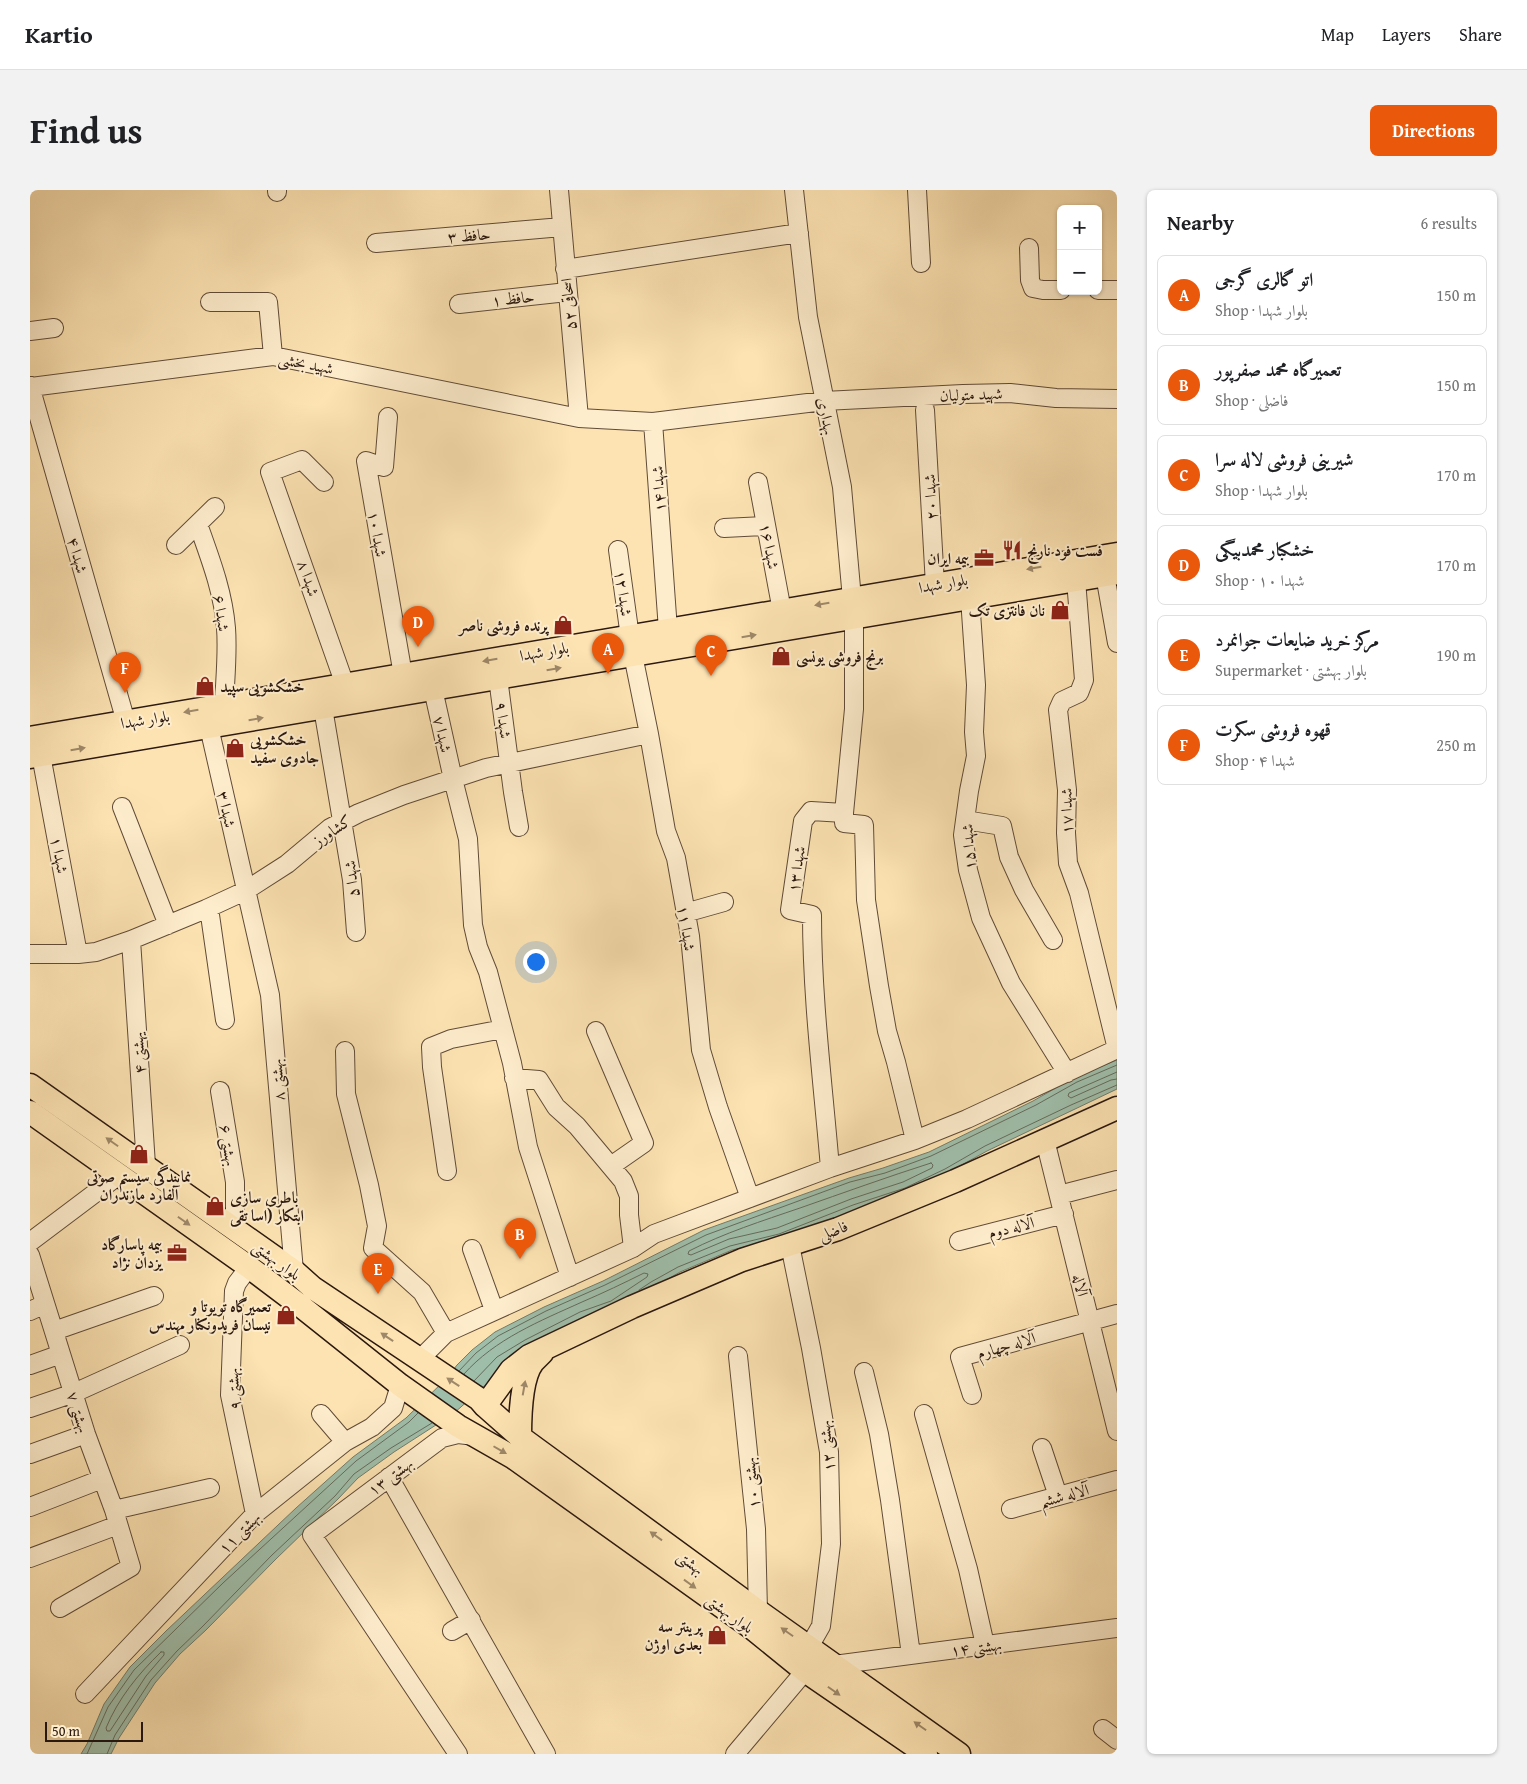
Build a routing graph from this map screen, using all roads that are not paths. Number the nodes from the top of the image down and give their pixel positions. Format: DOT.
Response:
graph roads {
  1 [pos="559,190"];
  2 [pos="794,190"];
  3 [pos="917,190"];
  4 [pos="562,227"];
  5 [pos="799,234"];
  6 [pos="376,243"];
  7 [pos="1029,248"];
  8 [pos="921,263"];
  9 [pos="565,269"];
  10 [pos="1057,290"];
  11 [pos="1102,290"];
  12 [pos="1117,290"];
  13 [pos="567,292"];
  14 [pos="210,302"];
  15 [pos="459,304"];
  16 [pos="54,328"];
  17 [pos="30,332"];
  18 [pos="273,356"];
  19 [pos="30,387"];
  20 [pos="1117,399"];
  21 [pos="824,401"];
  22 [pos="925,410"];
  23 [pos="388,417"];
  24 [pos="579,418"];
  25 [pos="653,422"];
  26 [pos="324,482"];
  27 [pos="758,482"];
  28 [pos="215,507"];
  29 [pos="198,524"];
  30 [pos="766,526"];
  31 [pos="724,528"];
  32 [pos="176,545"];
  33 [pos="618,550"];
  34 [pos="1117,554"];
  35 [pos="1111,574"];
  36 [pos="1076,580"];
  37 [pos="935,585"];
  38 [pos="970,598"];
  39 [pos="853,608"];
  40 [pos="782,611"];
  41 [pos="668,630"];
  42 [pos="1117,643"];
  43 [pos="632,646"];
  44 [pos="403,675"];
  45 [pos="498,678"];
  46 [pos="346,685"];
  47 [pos="433,689"];
  48 [pos="224,705"];
  49 [pos="323,708"];
  50 [pos="126,722"];
  51 [pos="209,727"];
  52 [pos="649,734"];
  53 [pos="34,750"];
  54 [pos="510,763"];
  55 [pos="453,779"];
  56 [pos="122,806"];
  57 [pos="844,813"];
  58 [pos="965,820"];
  59 [pos="343,821"];
  60 [pos="519,827"];
  61 [pos="246,891"];
  62 [pos="724,902"];
  63 [pos="209,908"];
  64 [pos="685,913"];
  65 [pos="168,925"];
  66 [pos="356,932"];
  67 [pos="131,940"];
  68 [pos="1053,940"];
  69 [pos="30,954"];
  70 [pos="78,954"];
  71 [pos="225,1020"];
  72 [pos="503,1029"];
  73 [pos="596,1031"];
  74 [pos="1117,1049"];
  75 [pos="345,1051"];
  76 [pos="1067,1073"];
  77 [pos="514,1078"];
  78 [pos="30,1085"];
  79 [pos="220,1091"];
  80 [pos="1117,1108"];
  81 [pos="30,1112"];
  82 [pos="915,1140"];
  83 [pos="1045,1140"];
  84 [pos="146,1165"];
  85 [pos="610,1166"];
  86 [pos="830,1168"];
  87 [pos="447,1171"];
  88 [pos="120,1175"];
  89 [pos="1117,1180"];
  90 [pos="1059,1195"];
  91 [pos="750,1198"];
  92 [pos="1064,1214"];
  93 [pos="235,1230"];
  94 [pos="959,1241"];
  95 [pos="30,1242"];
  96 [pos="790,1245"];
  97 [pos="633,1248"];
  98 [pos="472,1249"];
  99 [pos="30,1256"];
  100 [pos="249,1267"];
  101 [pos="294,1271"];
  102 [pos="570,1277"];
  103 [pos="154,1296"];
  104 [pos="308,1297"];
  105 [pos="337,1303"];
  106 [pos="38,1307"];
  107 [pos="494,1310"];
  108 [pos="1117,1314"];
  109 [pos="1090,1321"];
  110 [pos="321,1322"];
  111 [pos="54,1331"];
  112 [pos="446,1333"];
  113 [pos="180,1345"];
  114 [pos="548,1348"];
  115 [pos="61,1354"];
  116 [pos="738,1356"];
  117 [pos="423,1362"];
  118 [pos="30,1365"];
  119 [pos="864,1372"];
  120 [pos="404,1388"];
  121 [pos="74,1393"];
  122 [pos="972,1394"];
  123 [pos="482,1403"];
  124 [pos="30,1408"];
  125 [pos="321,1414"];
  126 [pos="924,1414"];
  127 [pos="466,1431"];
  128 [pos="1117,1431"];
  129 [pos="86,1434"];
  130 [pos="520,1437"];
  131 [pos="345,1442"];
  132 [pos="1042,1448"];
  133 [pos="30,1454"];
  134 [pos="390,1477"];
  135 [pos="102,1479"];
  136 [pos="1117,1480"];
  137 [pos="210,1488"];
  138 [pos="1058,1496"];
  139 [pos="30,1507"];
  140 [pos="1011,1509"];
  141 [pos="255,1514"];
  142 [pos="116,1518"];
  143 [pos="30,1558"];
  144 [pos="60,1608"];
  145 [pos="758,1611"];
  146 [pos="471,1620"];
  147 [pos="1117,1628"];
  148 [pos="452,1631"];
  149 [pos="985,1645"];
  150 [pos="810,1647"];
  151 [pos="911,1655"];
  152 [pos="834,1665"];
  153 [pos="805,1671"];
  154 [pos="85,1694"];
  155 [pos="1103,1729"];
  156 [pos="1117,1740"];
  157 [pos="458,1754"];
  158 [pos="546,1754"];
  159 [pos="735,1754"];
  160 [pos="926,1754"];
  161 [pos="959,1754"];
  1 -- 4 [label="street, اسحاقی ۵۲"];
  2 -- 5 [label="street, بهداری"];
  3 -- 8 [label="street"];
  4 -- 6 [label="street, حافظ ۳"];
  4 -- 9 [label="street, اسحاقی ۵۲"];
  5 -- 9 [label="street"];
  5 -- 21 [label="street, بهداری"];
  7 -- 10 [label="street"];
  9 -- 13 [label="street, اسحاقی ۵۲"];
  11 -- 12 [label="street"];
  13 -- 15 [label="street, حافظ ۱"];
  13 -- 24 [label="street, اسحاقی ۵۲"];
  14 -- 18 [label="street"];
  16 -- 17 [label="street"];
  18 -- 19 [label="street, شهید بخشی"];
  18 -- 24 [label="street, شهید بخشی"];
  19 -- 50 [label="street, شهدا ۴"];
  20 -- 21 [label="street, شهید متولیان"];
  21 -- 25 [label="street, شهید متولیان"];
  21 -- 39 [label="street, بهداری"];
  22 -- 37 [label="street, شهدا ۲۰"];
  23 -- 44 [label="street, شهدا ۱۰"];
  24 -- 25 [label="street"];
  25 -- 41 [label="street, شهدا ۱۴"];
  26 -- 46 [label="street, شهدا ۸"];
  27 -- 30 [label="street, شهدا ۱۶"];
  28 -- 29 [label="street"];
  29 -- 32 [label="street"];
  29 -- 48 [label="street, شهدا ۶"];
  30 -- 31 [label="street"];
  30 -- 40 [label="street, شهدا ۱۶"];
  33 -- 43 [label="street, شهدا ۱۲"];
  34 -- 37 [label="main road, بلوار شهدا, one-way"];
  35 -- 36 [label="main road, بلوار شهدا"];
  35 -- 42 [label="street"];
  36 -- 38 [label="main road, بلوار شهدا"];
  36 -- 74 [label="street, شهدا ۱۷"];
  37 -- 39 [label="main road, بلوار شهدا"];
  38 -- 39 [label="main road, بلوار شهدا"];
  38 -- 58 [label="street, شهدا ۱۵"];
  39 -- 40 [label="main road, بلوار شهدا, one-way"];
  43 -- 39 [label="main road, بلوار شهدا, one-way"];
  39 -- 57 [label="street"];
  40 -- 41 [label="main road, بلوار شهدا"];
  41 -- 43 [label="main road, بلوار شهدا"];
  43 -- 44 [label="main road, بلوار شهدا, one-way"];
  45 -- 43 [label="main road, بلوار شهدا, one-way"];
  43 -- 52 [label="street, شهدا ۱۱"];
  44 -- 46 [label="main road, بلوار شهدا"];
  45 -- 47 [label="main road, بلوار شهدا"];
  45 -- 54 [label="street, شهدا ۹"];
  46 -- 48 [label="main road, بلوار شهدا"];
  47 -- 49 [label="main road, بلوار شهدا"];
  47 -- 55 [label="street, شهدا ۷"];
  48 -- 50 [label="main road, بلوار شهدا, one-way"];
  51 -- 49 [label="main road, بلوار شهدا, one-way"];
  49 -- 59 [label="street, شهدا ۵"];
  50 -- 53 [label="main road, بلوار شهدا"];
  53 -- 51 [label="main road, بلوار شهدا, one-way"];
  51 -- 61 [label="street, شهدا ۳"];
  52 -- 54 [label="street, کشاورز"];
  52 -- 64 [label="street, شهدا ۱۱"];
  53 -- 70 [label="street, شهدا ۱"];
  54 -- 55 [label="street, کشاورز"];
  54 -- 60 [label="street, شهدا ۹"];
  55 -- 59 [label="street, کشاورز"];
  55 -- 72 [label="street, شهدا ۷"];
  56 -- 65 [label="street"];
  57 -- 82 [label="street"];
  57 -- 86 [label="street, شهدا ۱۳"];
  58 -- 68 [label="street"];
  58 -- 76 [label="street, شهدا ۱۵"];
  59 -- 61 [label="street, کشاورز"];
  59 -- 66 [label="street, شهدا ۵"];
  61 -- 63 [label="street, کشاورز"];
  61 -- 101 [label="street, بهشتی ۸"];
  62 -- 64 [label="street"];
  63 -- 65 [label="street, کشاورز"];
  63 -- 71 [label="street"];
  64 -- 91 [label="street, شهدا ۱۱"];
  65 -- 67 [label="street, کشاورز"];
  67 -- 70 [label="street, کشاورز"];
  67 -- 84 [label="street, یهشتی ۴"];
  69 -- 70 [label="street, کشاورز"];
  72 -- 77 [label="street, شهدا ۷"];
  72 -- 87 [label="street"];
  73 -- 85 [label="street"];
  74 -- 76 [label="street"];
  75 -- 112 [label="street"];
  76 -- 82 [label="street"];
  77 -- 85 [label="street"];
  77 -- 102 [label="street, شهدا ۷"];
  84 -- 78 [label="main road, بلوار بهشتی, one-way"];
  79 -- 93 [label="street, بهشتی ۶"];
  80 -- 83 [label="main road, فاضلی"];
  81 -- 88 [label="main road, بلوار بهشتی"];
  82 -- 86 [label="street"];
  83 -- 90 [label="street, آلاله"];
  83 -- 96 [label="main road, فاضلی"];
  84 -- 93 [label="main road, بلوار بهشتی"];
  85 -- 97 [label="street"];
  86 -- 91 [label="street"];
  88 -- 95 [label="street"];
  88 -- 100 [label="main road, بلوار بهشتی, one-way"];
  89 -- 90 [label="street"];
  90 -- 92 [label="street, آلاله"];
  91 -- 97 [label="street"];
  92 -- 94 [label="street, آلاله دوم"];
  92 -- 109 [label="street, آلاله"];
  93 -- 101 [label="main road, بلوار بهشتی"];
  96 -- 114 [label="main road, فاضلی"];
  96 -- 150 [label="street, بهشتی ۱۲"];
  97 -- 102 [label="street"];
  98 -- 107 [label="street"];
  99 -- 106 [label="street, بهشتی ۷"];
  100 -- 104 [label="main road, بلوار بهشتی"];
  100 -- 141 [label="street, بهشتی ۹"];
  101 -- 104 [label="main road, بلوار بهشتی"];
  102 -- 107 [label="street"];
  103 -- 111 [label="street"];
  104 -- 105 [label="main road, بلوار بهشتی"];
  104 -- 110 [label="main road, بلوار بهشتی"];
  105 -- 110 [label="main road"];
  117 -- 105 [label="main road, بلوار بهشتی, one-way"];
  106 -- 111 [label="street, بهشتی ۷"];
  107 -- 112 [label="street"];
  108 -- 109 [label="street"];
  109 -- 122 [label="street, آلاله چهارم"];
  109 -- 128 [label="street, آلاله"];
  110 -- 120 [label="main road, بلوار بهشتی"];
  111 -- 115 [label="street, بهشتی ۷"];
  112 -- 117 [label="street"];
  113 -- 121 [label="street"];
  114 -- 123 [label="main road, فاضلی"];
  130 -- 114 [label="main road, فاضلی, one-way"];
  115 -- 118 [label="street"];
  115 -- 121 [label="street, بهشتی ۷"];
  116 -- 145 [label="street, بهشتی ۱۰"];
  123 -- 117 [label="main road, بهشتی, one-way"];
  119 -- 151 [label="street"];
  120 -- 127 [label="main road"];
  120 -- 131 [label="street, بهشتی ۱۱"];
  121 -- 124 [label="street"];
  121 -- 129 [label="street, بهشتی ۷"];
  123 -- 130 [label="main road, بهشتی"];
  125 -- 131 [label="street"];
  126 -- 149 [label="street"];
  127 -- 134 [label="street, بهشتی ۱۳"];
  127 -- 153 [label="main road, بلوار بهشتی, one-way"];
  129 -- 133 [label="street"];
  129 -- 135 [label="street, بهشتی ۷"];
  145 -- 130 [label="main road, بهشتی, one-way"];
  131 -- 141 [label="street, بهشتی ۱۱"];
  132 -- 138 [label="street"];
  134 -- 146 [label="street"];
  134 -- 157 [label="street, بهشتی ۱۳"];
  135 -- 139 [label="street"];
  135 -- 142 [label="street, بهشتی ۷"];
  136 -- 138 [label="street, آلاله ششم"];
  137 -- 142 [label="street"];
  138 -- 140 [label="street, آلاله ششم"];
  141 -- 154 [label="street, بهشتی ۱۱"];
  142 -- 143 [label="street"];
  142 -- 144 [label="street, بهشتی ۷"];
  150 -- 145 [label="main road, بهشتی, one-way"];
  146 -- 148 [label="street"];
  146 -- 158 [label="street"];
  147 -- 149 [label="street, بهشتی ۱۴"];
  149 -- 151 [label="street, بهشتی ۱۴"];
  150 -- 152 [label="main road, بهشتی"];
  151 -- 152 [label="street, بهشتی ۱۴"];
  161 -- 152 [label="main road, بهشتی, one-way"];
  153 -- 159 [label="street"];
  153 -- 160 [label="main road, بلوار بهشتی, one-way"];
  155 -- 156 [label="street"];
}
